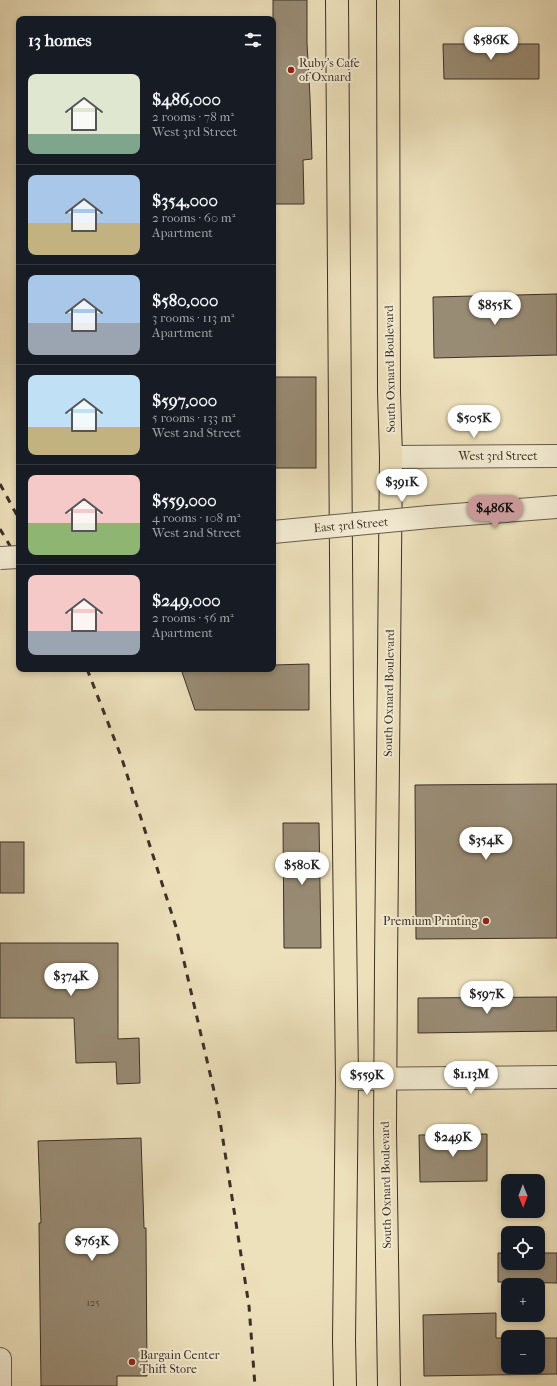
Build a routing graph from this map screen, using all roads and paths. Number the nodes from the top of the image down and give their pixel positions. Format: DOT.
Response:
graph roads {
  1 [pos="337,0"];
  2 [pos="388,0"];
  3 [pos="557,456"];
  4 [pos="391,457"];
  5 [pos="557,507"];
  6 [pos="276,532"];
  7 [pos="16,557"];
  8 [pos="0,558"];
  9 [pos="557,1077"];
  10 [pos="386,1078"];
  11 [pos="347,1079"];
  12 [pos="0,1359"];
  13 [pos="0,1386"];
  14 [pos="345,1386"];
  15 [pos="389,1386"];
  1 -- 11 [label="main road"];
  2 -- 4 [label="main road, South Oxnard Boulevard"];
  3 -- 4 [label="street, West 3rd Street"];
  4 -- 10 [label="main road, South Oxnard Boulevard"];
  5 -- 6 [label="street, East 3rd Street, bridge"];
  7 -- 8 [label="street, bridge"];
  9 -- 10 [label="street"];
  10 -- 11 [label="street"];
  10 -- 15 [label="main road, South Oxnard Boulevard"];
  11 -- 14 [label="main road"];
  12 -- 13 [label="street"];
}
